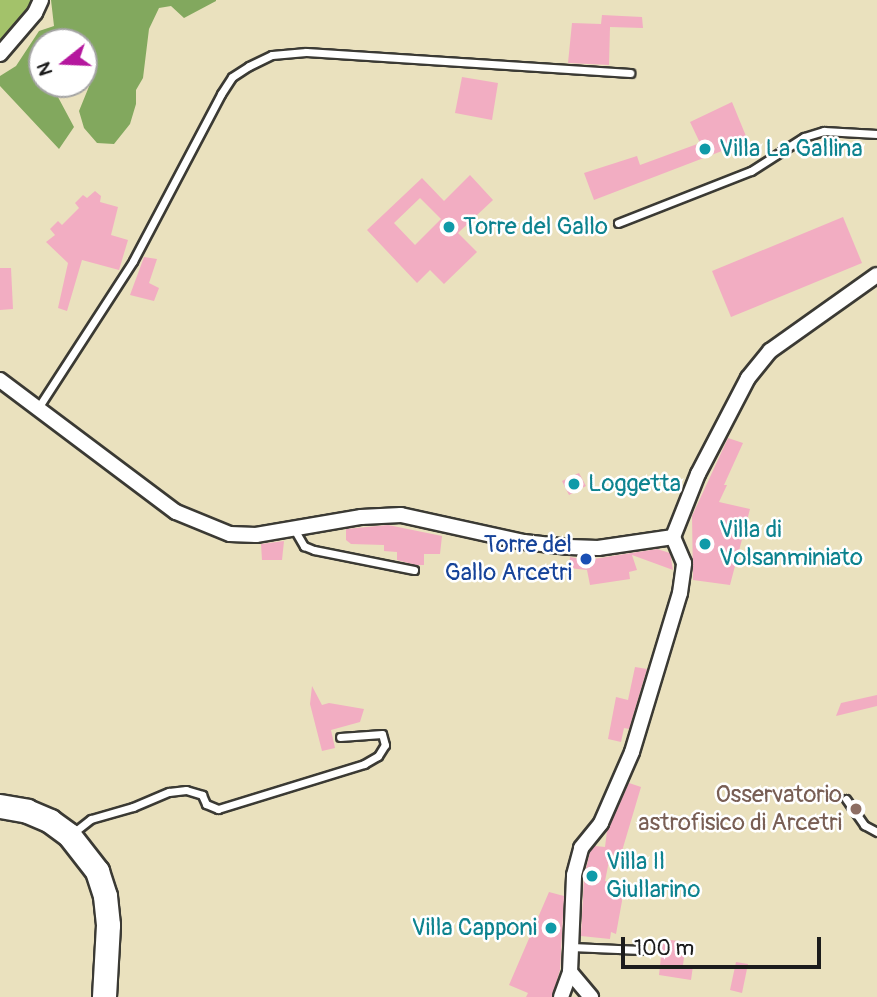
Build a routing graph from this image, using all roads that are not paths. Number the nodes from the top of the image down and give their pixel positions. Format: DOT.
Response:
graph roads {
  1 [pos="41,0"];
  2 [pos="0,54"];
  3 [pos="630,72"];
  4 [pos="877,134"];
  5 [pos="618,223"];
  6 [pos="877,275"];
  7 [pos="0,380"];
  8 [pos="38,408"];
  9 [pos="294,528"];
  10 [pos="673,537"];
  11 [pos="414,570"];
  12 [pos="340,737"];
  13 [pos="846,799"];
  14 [pos="0,806"];
  15 [pos="877,832"];
  16 [pos="69,835"];
  17 [pos="571,947"];
  18 [pos="641,950"];
  19 [pos="570,972"];
  20 [pos="104,997"];
  21 [pos="561,997"];
  22 [pos="591,997"];
  1 -- 2 [label="street"];
  3 -- 8 [label="lane"];
  4 -- 5 [label="lane"];
  6 -- 10 [label="street"];
  7 -- 8 [label="street"];
  8 -- 9 [label="street"];
  9 -- 10 [label="street"];
  9 -- 11 [label="lane"];
  10 -- 17 [label="street"];
  12 -- 16 [label="lane"];
  13 -- 15 [label="lane"];
  14 -- 16 [label="main road"];
  16 -- 20 [label="main road"];
  17 -- 18 [label="lane"];
  17 -- 19 [label="street"];
  19 -- 21 [label="street"];
  19 -- 22 [label="street"];
}
